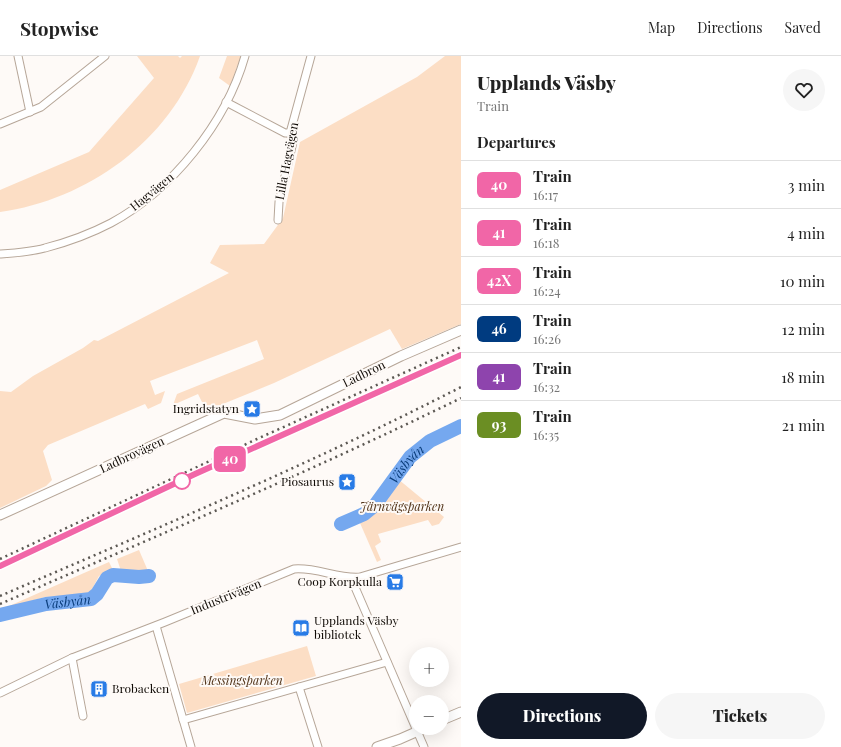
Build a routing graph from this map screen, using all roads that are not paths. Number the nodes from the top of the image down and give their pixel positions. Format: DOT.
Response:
graph roads {
  1 [pos="18,56"];
  2 [pos="105,56"];
  3 [pos="245,56"];
  4 [pos="311,56"];
  5 [pos="226,102"];
  6 [pos="30,112"];
  7 [pos="0,124"];
  8 [pos="290,133"];
  9 [pos="278,220"];
  10 [pos="0,254"];
  11 [pos="461,330"];
  12 [pos="268,418"];
  13 [pos="0,515"];
  14 [pos="461,547"];
  15 [pos="351,578"];
  16 [pos="156,626"];
  17 [pos="72,658"];
  18 [pos="387,662"];
  19 [pos="299,687"];
  20 [pos="0,693"];
  21 [pos="409,706"];
  22 [pos="461,712"];
  23 [pos="83,716"];
  24 [pos="449,717"];
  25 [pos="183,720"];
  26 [pos="409,735"];
  27 [pos="422,735"];
  28 [pos="191,747"];
  29 [pos="318,747"];
  30 [pos="377,747"];
  31 [pos="424,747"];
  1 -- 6 [label="street"];
  2 -- 6 [label="street"];
  3 -- 5 [label="street, Hagvägen"];
  4 -- 8 [label="street, Lilla Hagvägen"];
  5 -- 8 [label="street"];
  5 -- 10 [label="street, Hagvägen"];
  6 -- 7 [label="street"];
  8 -- 9 [label="street, Lilla Hagvägen"];
  11 -- 12 [label="street, Ladbron"];
  12 -- 13 [label="street, Ladbrovägen"];
  14 -- 15 [label="street, Industrivägen"];
  15 -- 16 [label="street, Industrivägen"];
  15 -- 18 [label="street"];
  16 -- 17 [label="street, Industrivägen"];
  16 -- 25 [label="street"];
  17 -- 20 [label="street, Industrivägen"];
  17 -- 23 [label="street"];
  18 -- 19 [label="street"];
  18 -- 21 [label="street"];
  19 -- 25 [label="street"];
  19 -- 29 [label="street"];
  22 -- 24 [label="street"];
  25 -- 28 [label="street"];
  26 -- 30 [label="street"];
  27 -- 31 [label="street"];
}
